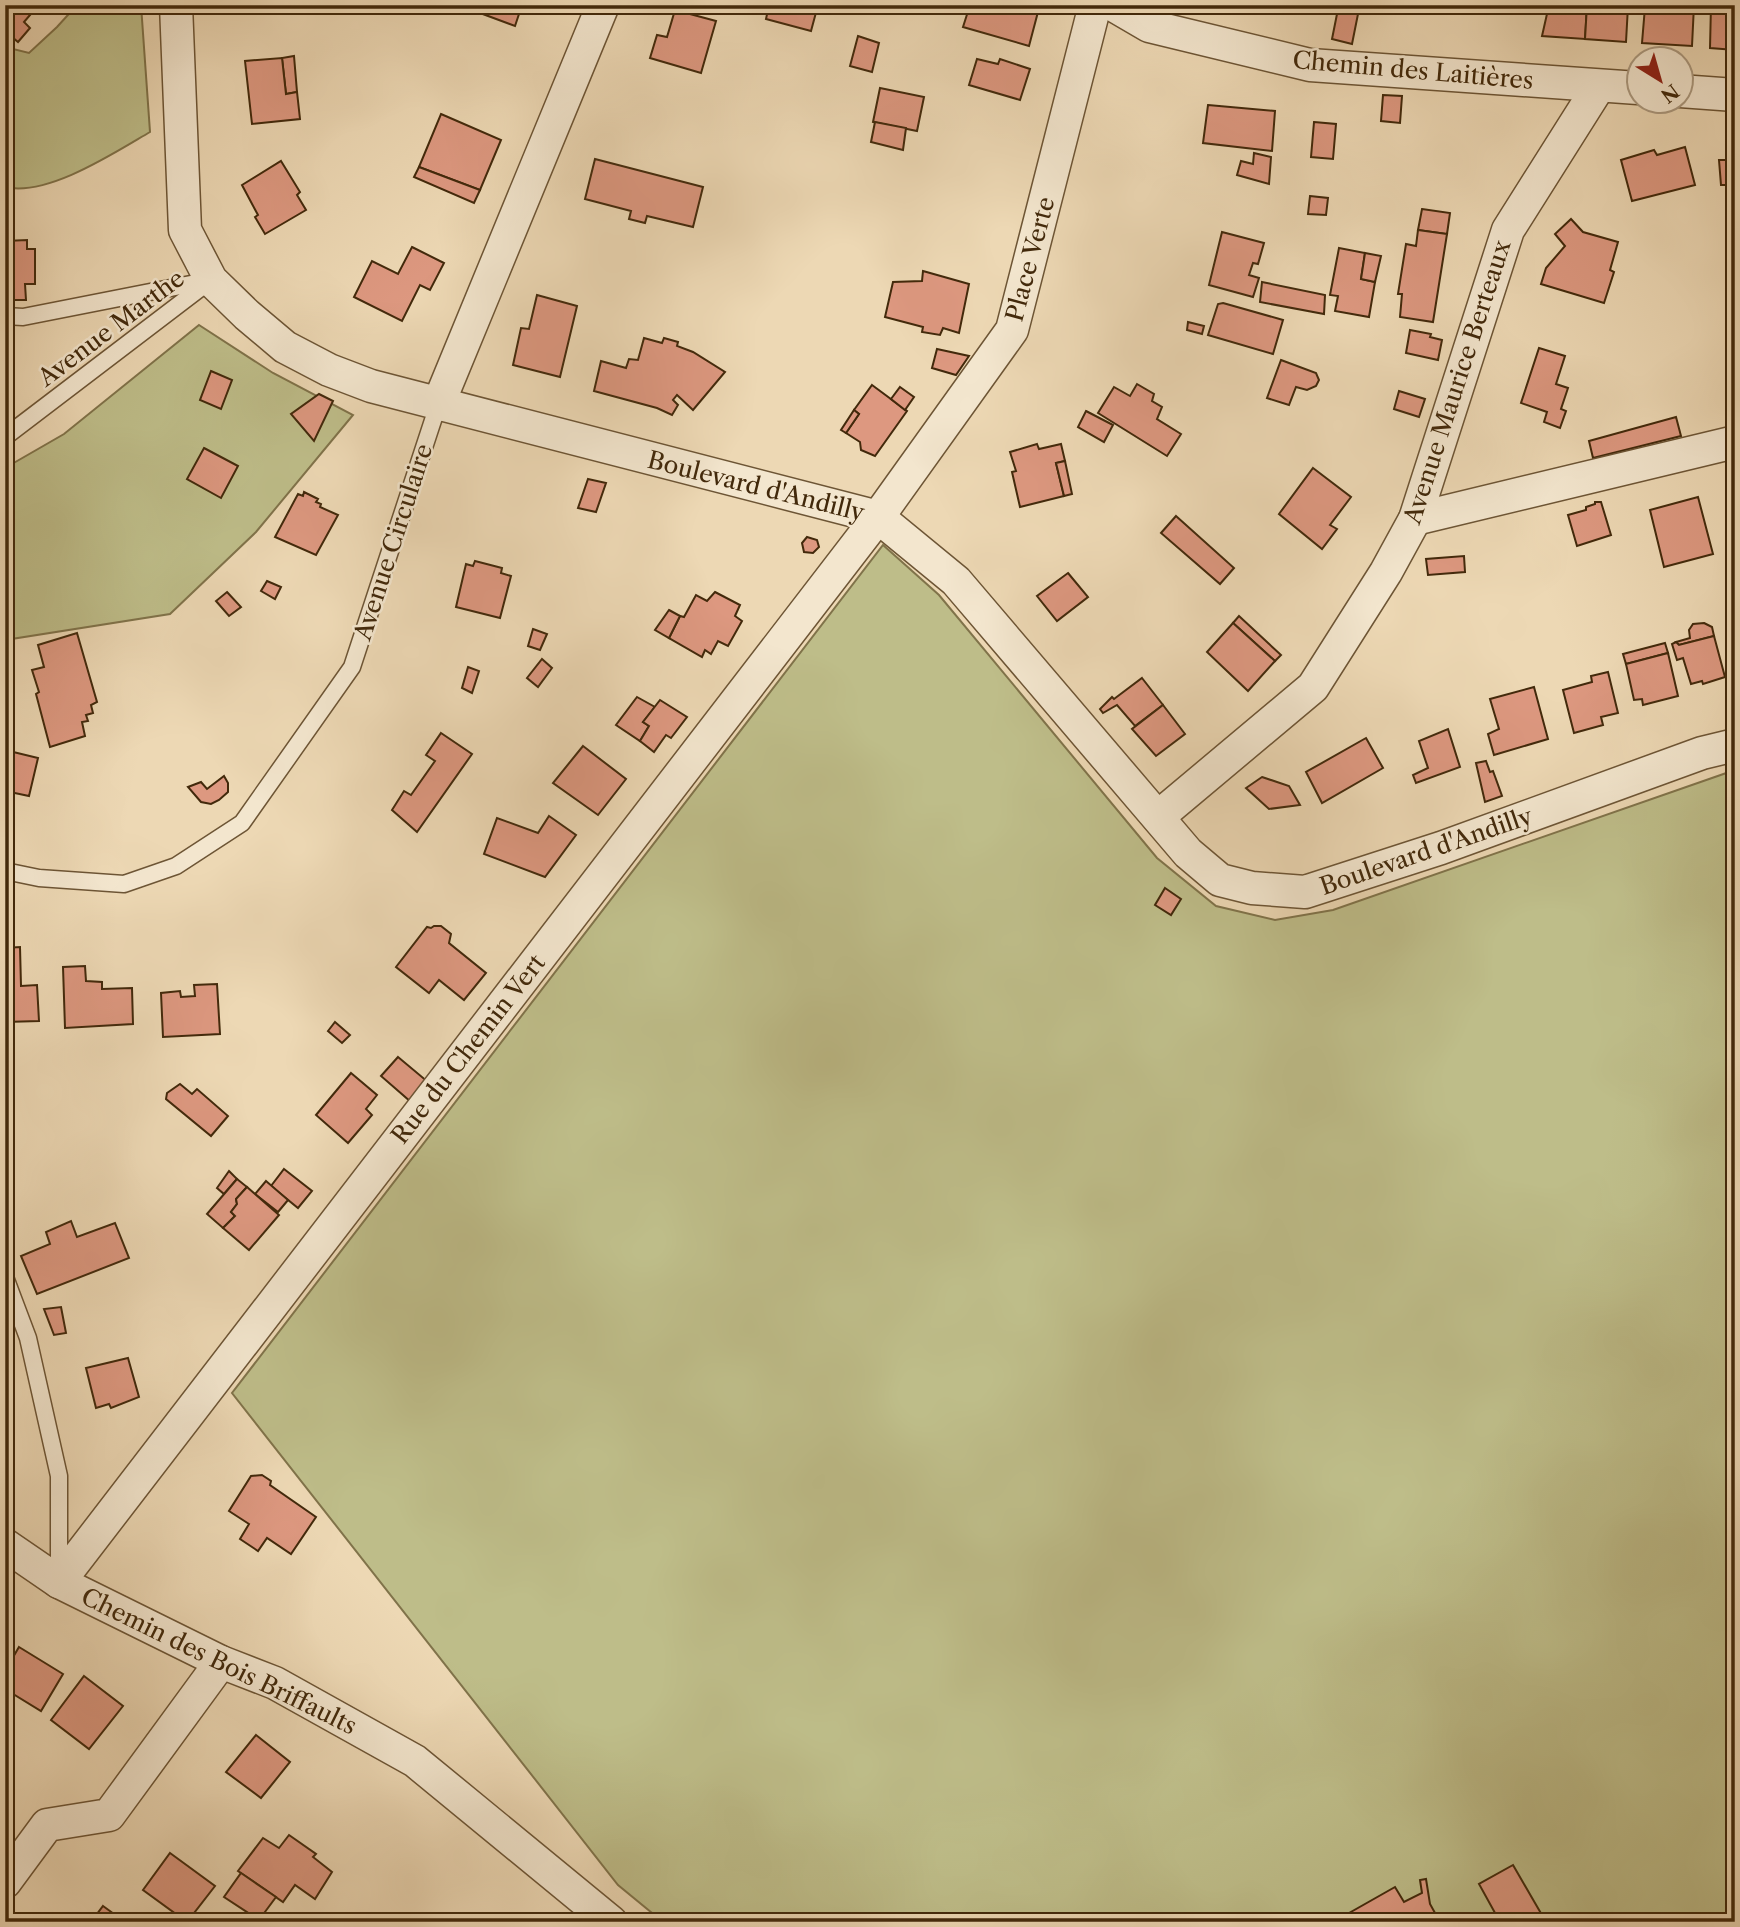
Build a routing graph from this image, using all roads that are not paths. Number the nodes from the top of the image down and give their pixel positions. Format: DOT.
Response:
graph roads {
  1 [pos="176,5"];
  2 [pos="603,5"];
  3 [pos="1095,5"];
  4 [pos="1112,5"];
  5 [pos="1599,86"];
  6 [pos="1624,87"];
  7 [pos="1694,92"];
  8 [pos="1735,95"];
  9 [pos="211,280"];
  10 [pos="5,316"];
  11 [pos="439,405"];
  12 [pos="5,437"];
  13 [pos="1735,442"];
  14 [pos="878,517"];
  15 [pos="1415,519"];
  16 [pos="1735,745"];
  17 [pos="1158,817"];
  18 [pos="5,871"];
  19 [pos="5,1278"];
  20 [pos="5,1545"];
  21 [pos="59,1582"];
  22 [pos="221,1662"];
  23 [pos="5,1882"];
  24 [pos="611,1922"];
  1 -- 9 [label="street, Boulevard d'Andilly"];
  2 -- 11 [label="street, Avenue Circulaire"];
  3 -- 14 [label="street, Place Verte"];
  4 -- 5 [label="street, Chemin des Laitières"];
  5 -- 6 [label="street, Chemin des Laitières"];
  5 -- 15 [label="street, Avenue Maurice Berteaux"];
  7 -- 8 [label="street"];
  9 -- 10 [label="lane"];
  9 -- 11 [label="street, Boulevard d'Andilly"];
  9 -- 12 [label="lane, Avenue Marthe"];
  11 -- 14 [label="street, Boulevard d'Andilly"];
  11 -- 18 [label="lane, Avenue Circulaire"];
  13 -- 15 [label="street"];
  14 -- 17 [label="street, Boulevard d'Andilly"];
  14 -- 21 [label="street, Rue du Chemin Vert"];
  15 -- 17 [label="street, Avenue Maurice Berteaux"];
  16 -- 17 [label="street, Boulevard d'Andilly"];
  19 -- 21 [label="lane"];
  20 -- 21 [label="street, Chemin des Bois Briffaults"];
  21 -- 22 [label="street, Chemin des Bois Briffaults"];
  22 -- 23 [label="street"];
  22 -- 24 [label="street, Chemin des Bois Briffaults"];
}
